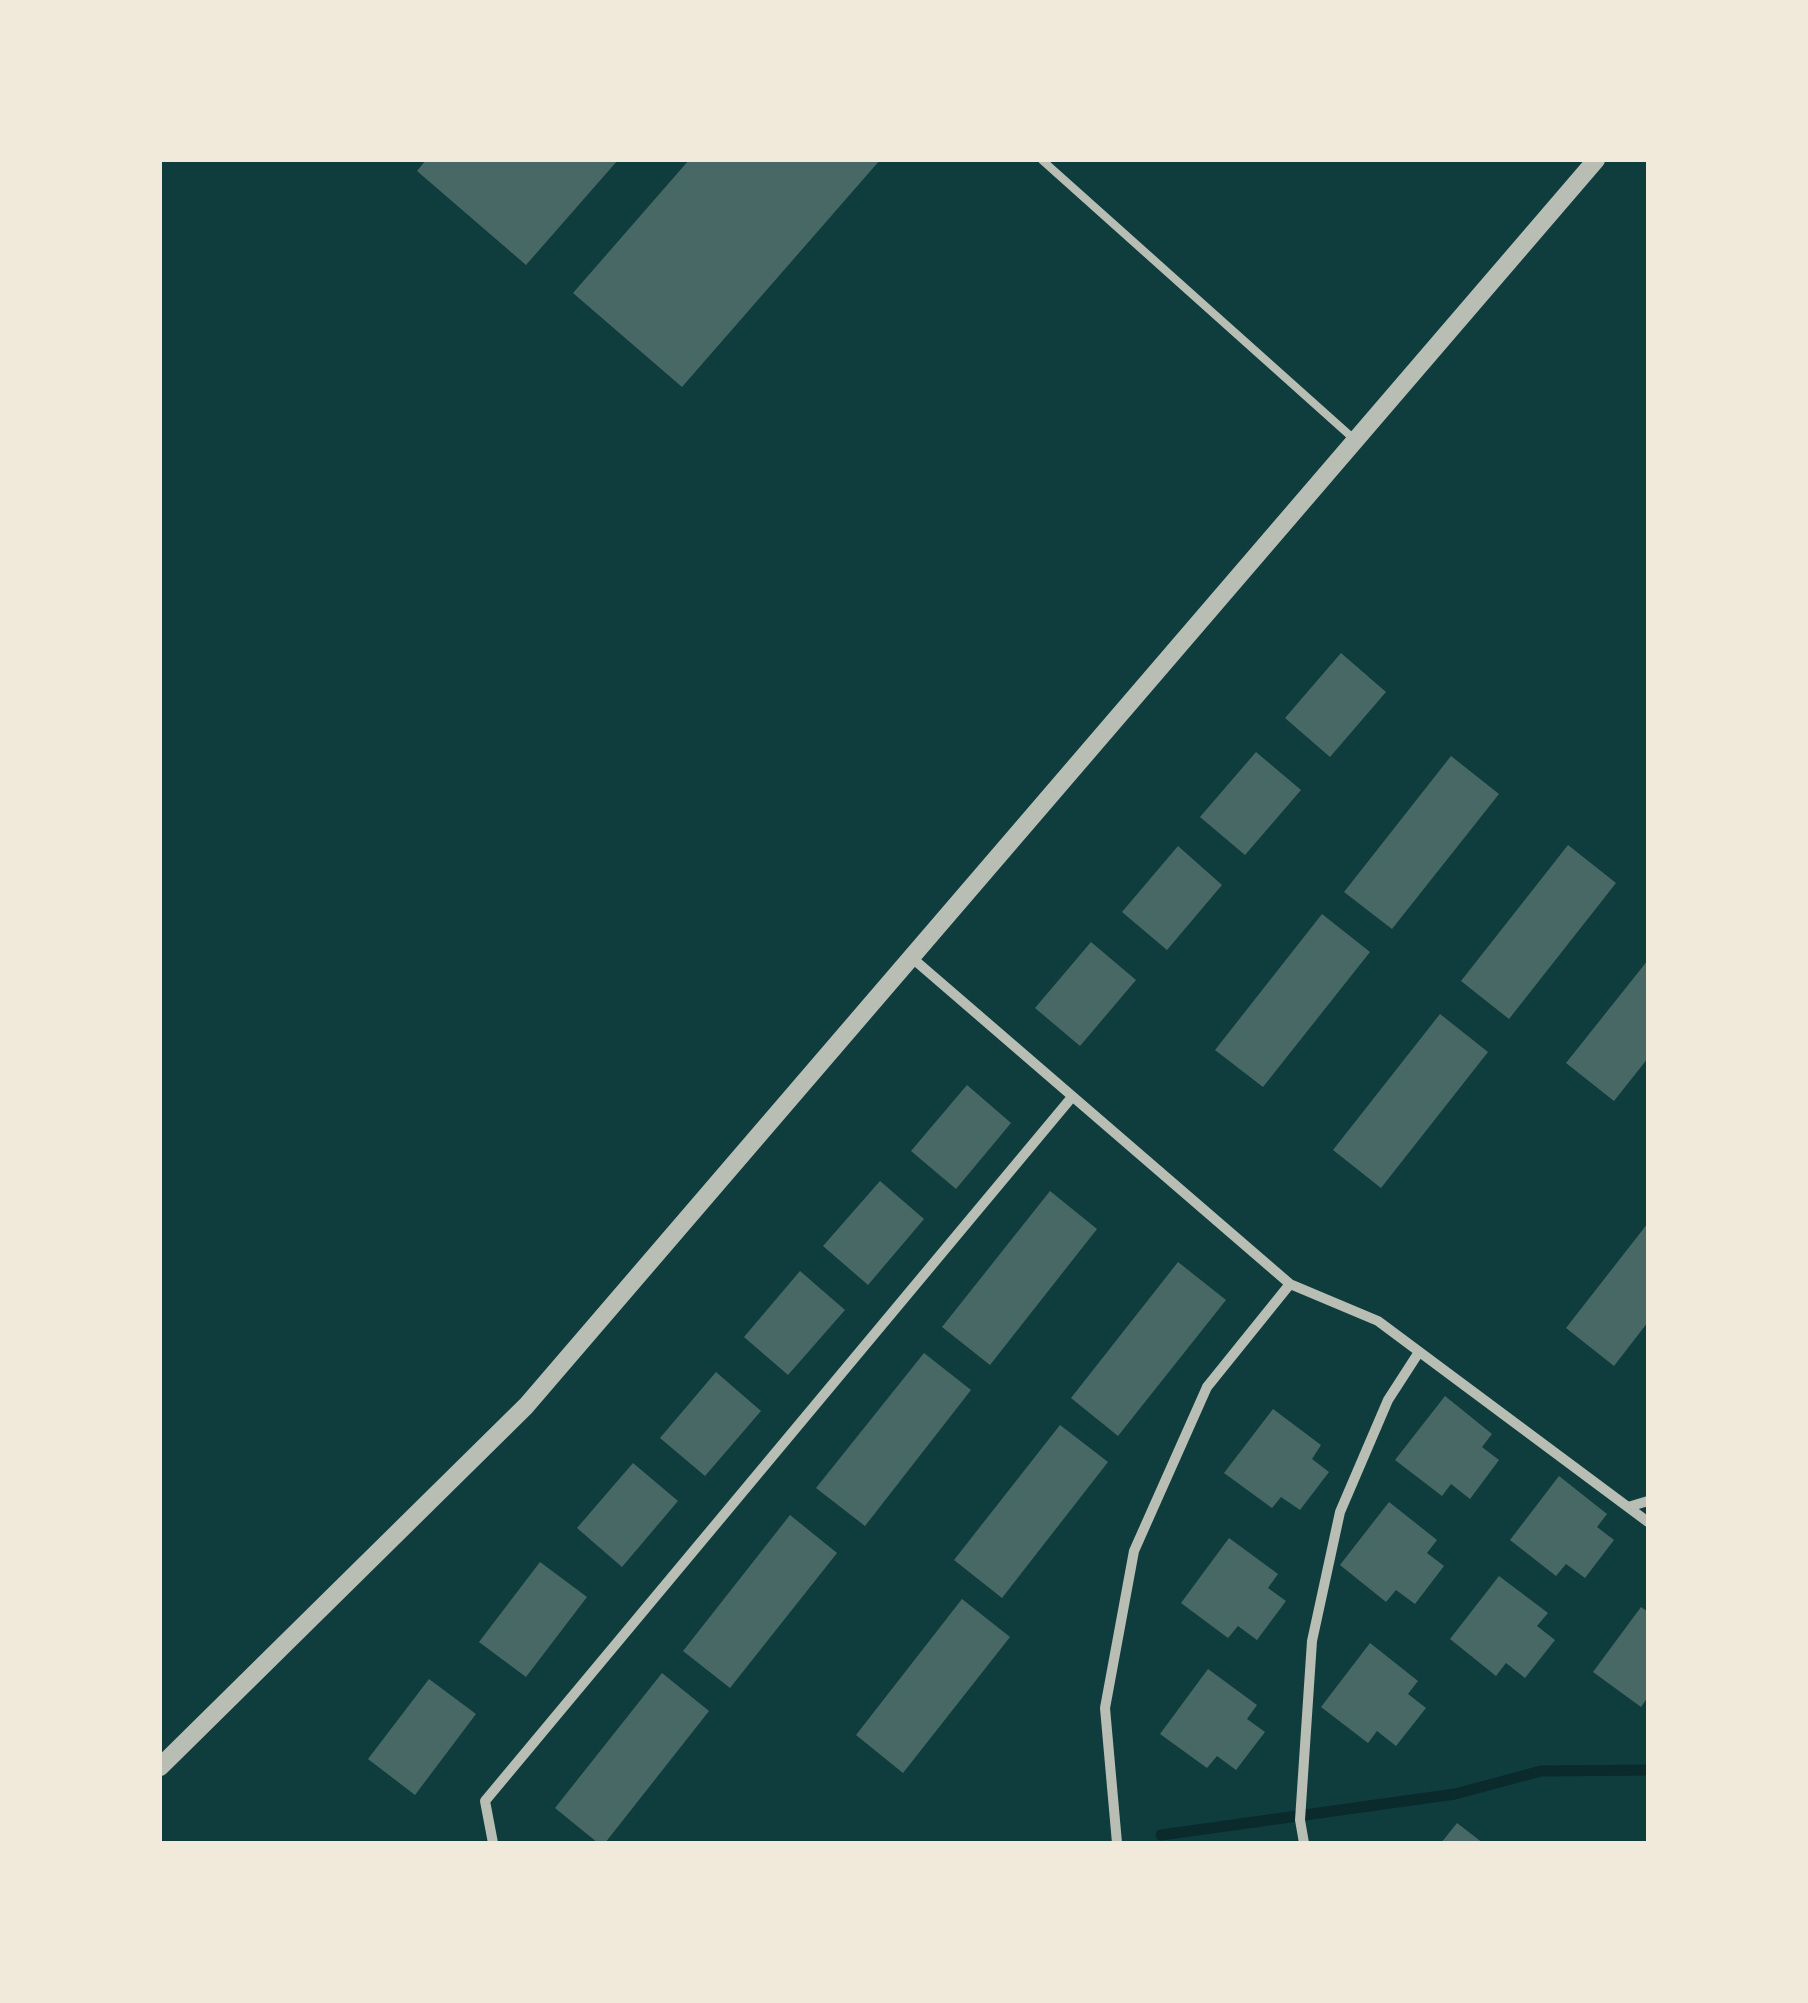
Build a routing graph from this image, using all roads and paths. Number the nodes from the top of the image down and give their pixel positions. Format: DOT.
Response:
graph roads {
  1 [pos="1042,160"];
  2 [pos="1596,160"];
  3 [pos="1355,440"];
  4 [pos="911,958"];
  5 [pos="1072,1097"];
  6 [pos="1290,1284"];
  7 [pos="1419,1352"];
  8 [pos="1648,1501"];
  9 [pos="1628,1507"];
  10 [pos="1648,1522"];
  11 [pos="160,1767"];
  12 [pos="493,1843"];
  13 [pos="1117,1843"];
  14 [pos="1304,1843"];
  1 -- 3 [label="lane"];
  2 -- 3 [label="street"];
  3 -- 4 [label="street"];
  4 -- 5 [label="street"];
  4 -- 11 [label="street"];
  5 -- 6 [label="street"];
  5 -- 12 [label="street"];
  6 -- 7 [label="street"];
  6 -- 13 [label="street"];
  7 -- 9 [label="street"];
  7 -- 14 [label="street"];
  8 -- 9 [label="street"];
  9 -- 10 [label="street"];
}
